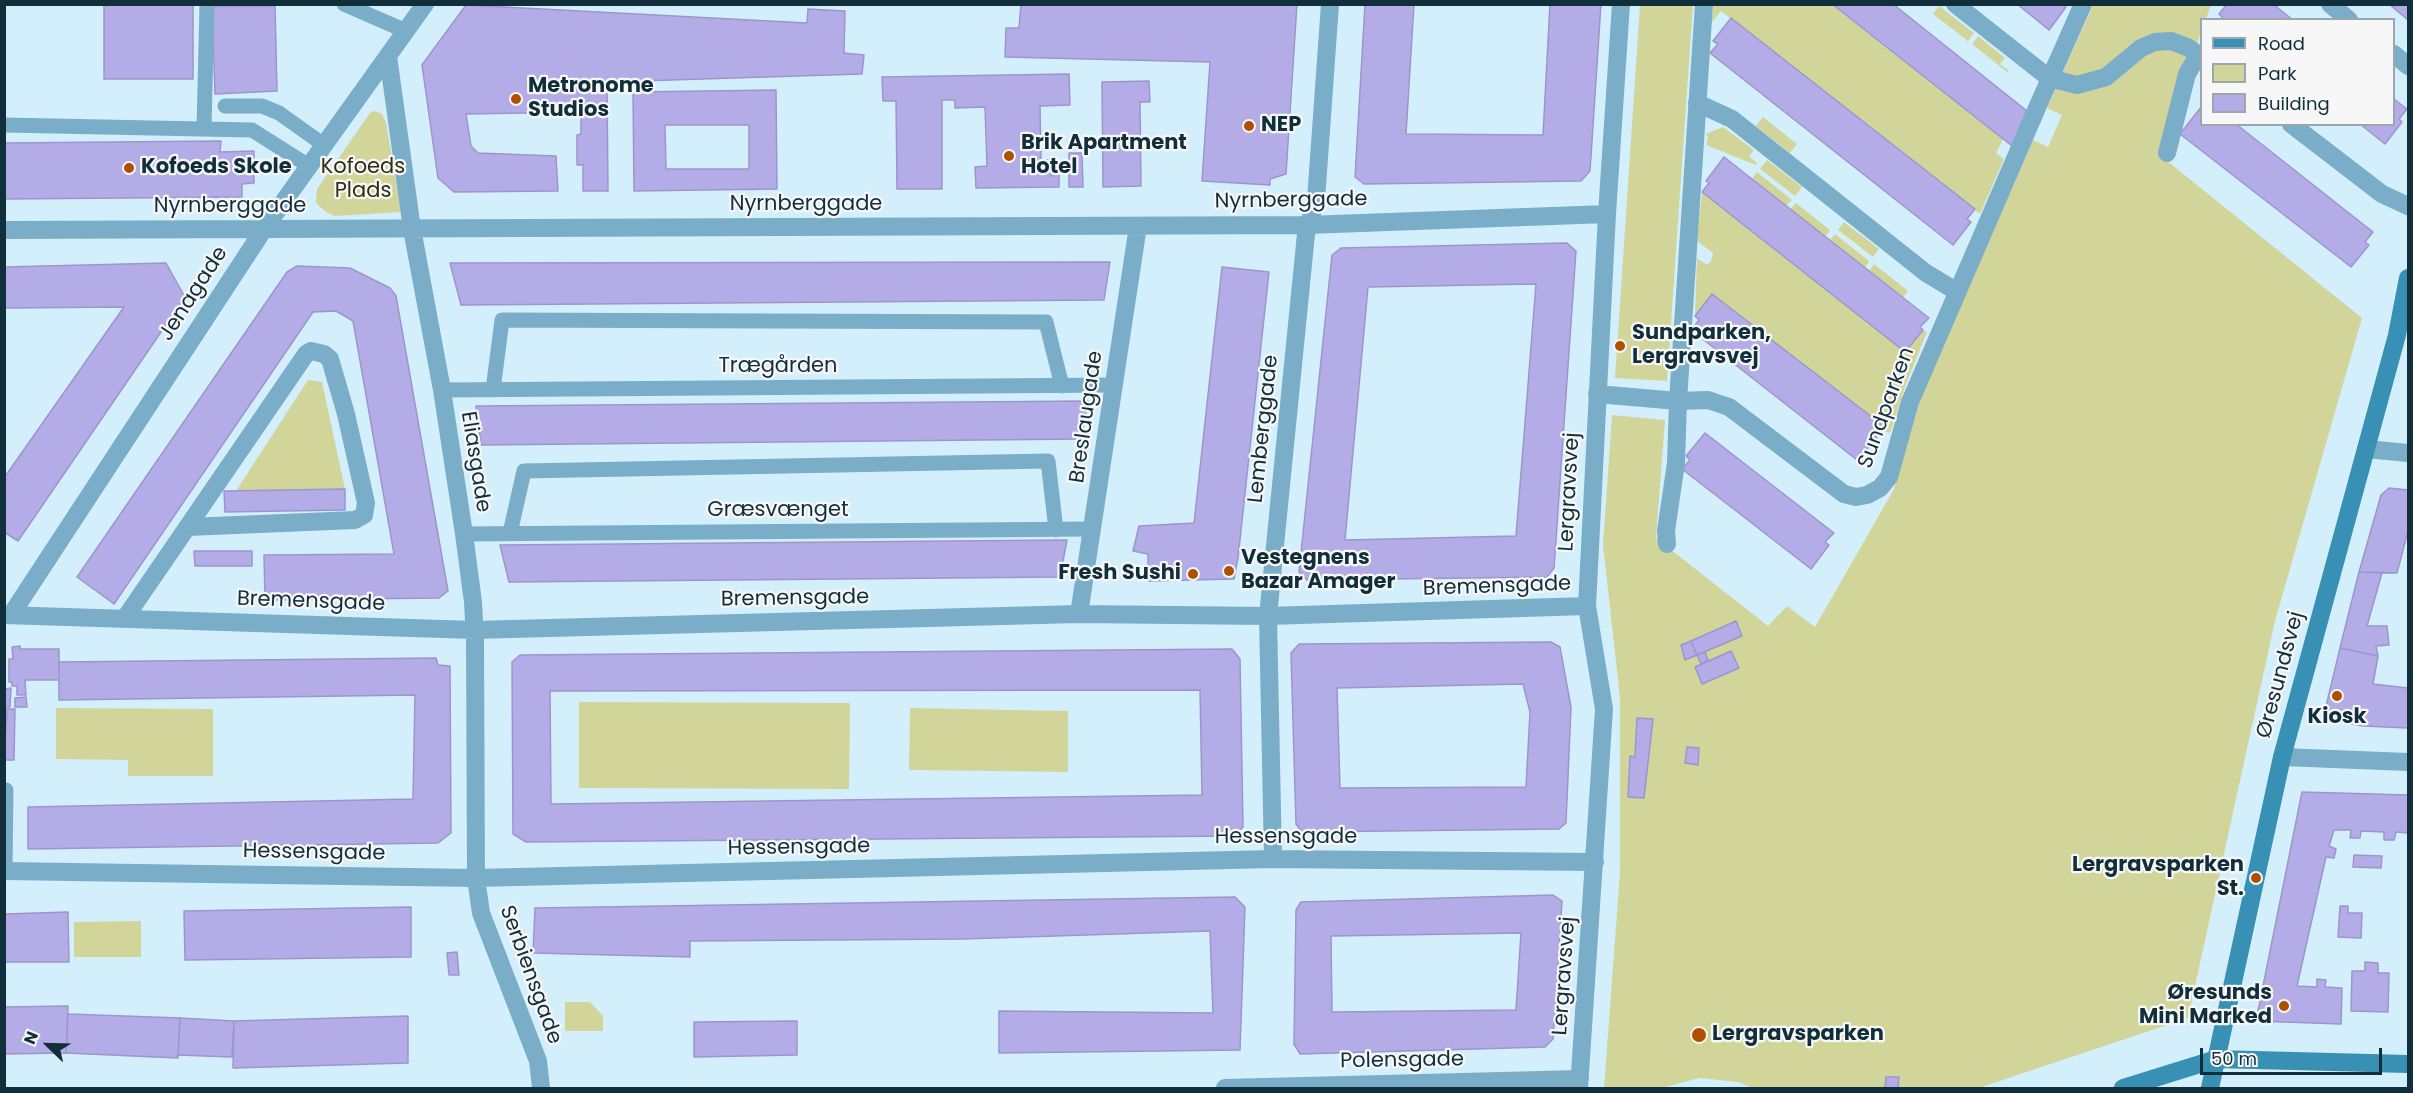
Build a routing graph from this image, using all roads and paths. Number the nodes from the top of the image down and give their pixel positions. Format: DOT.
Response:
graph roads {
  1 [pos="207,4"];
  2 [pos="344,4"];
  3 [pos="425,4"];
  4 [pos="1330,4"];
  5 [pos="1621,4"];
  6 [pos="1704,4"];
  7 [pos="1955,4"];
  8 [pos="2083,4"];
  9 [pos="2330,4"];
  10 [pos="2347,18"];
  11 [pos="406,31"];
  12 [pos="2395,55"];
  13 [pos="388,56"];
  14 [pos="2200,56"];
  15 [pos="2409,66"];
  16 [pos="2049,78"];
  17 [pos="1697,103"];
  18 [pos="225,106"];
  19 [pos="4,125"];
  20 [pos="2294,126"];
  21 [pos="204,129"];
  22 [pos="324,145"];
  23 [pos="2167,153"];
  24 [pos="309,165"];
  25 [pos="2409,206"];
  26 [pos="1607,214"];
  27 [pos="1307,225"];
  28 [pos="1138,226"];
  29 [pos="412,228"];
  30 [pos="264,229"];
  31 [pos="4,230"];
  32 [pos="2409,278"];
  33 [pos="1956,291"];
  34 [pos="1115,385"];
  35 [pos="1062,386"];
  36 [pos="442,390"];
  37 [pos="494,390"];
  38 [pos="1598,394"];
  39 [pos="1678,401"];
  40 [pos="2366,449"];
  41 [pos="2409,453"];
  42 [pos="188,527"];
  43 [pos="1056,530"];
  44 [pos="1093,530"];
  45 [pos="510,533"];
  46 [pos="464,534"];
  47 [pos="1667,544"];
  48 [pos="1587,606"];
  49 [pos="1079,614"];
  50 [pos="8,615"];
  51 [pos="1268,616"];
  52 [pos="125,618"];
  53 [pos="474,630"];
  54 [pos="2282,757"];
  55 [pos="2409,762"];
  56 [pos="6,790"];
  57 [pos="1272,860"];
  58 [pos="1595,862"];
  59 [pos="5,871"];
  60 [pos="476,878"];
  61 [pos="2216,1059"];
  62 [pos="2409,1064"];
  63 [pos="1580,1084"];
  64 [pos="541,1089"];
  65 [pos="1225,1089"];
  66 [pos="2123,1089"];
  67 [pos="2210,1089"];
  1 -- 21 [label="lane"];
  2 -- 11 [label="lane"];
  3 -- 11 [label="street, Jenagade"];
  4 -- 27 [label="street, Lemberggade"];
  5 -- 26 [label="street, Lergravsvej"];
  6 -- 17 [label="street"];
  7 -- 16 [label="street"];
  8 -- 16 [label="street, Sundparken"];
  9 -- 10 [label="street"];
  11 -- 13 [label="street, Jenagade"];
  12 -- 15 [label="street"];
  13 -- 22 [label="street, Jenagade"];
  13 -- 29 [label="street, Eliasgade"];
  14 -- 16 [label="street"];
  14 -- 23 [label="street"];
  16 -- 33 [label="street, Sundparken"];
  17 -- 33 [label="street"];
  17 -- 39 [label="street"];
  18 -- 22 [label="lane"];
  19 -- 21 [label="lane"];
  20 -- 25 [label="street"];
  21 -- 24 [label="lane"];
  22 -- 24 [label="street, Jenagade"];
  24 -- 30 [label="street, Jenagade"];
  26 -- 27 [label="street, Nyrnberggade"];
  26 -- 38 [label="street, Lergravsvej"];
  27 -- 28 [label="street, Nyrnberggade"];
  27 -- 51 [label="street, Lemberggade"];
  28 -- 29 [label="street, Nyrnberggade"];
  28 -- 34 [label="street, Breslaugade"];
  29 -- 30 [label="street, Nyrnberggade"];
  29 -- 36 [label="street, Eliasgade"];
  30 -- 31 [label="street, Nyrnberggade"];
  30 -- 50 [label="street, Jenagade"];
  32 -- 40 [label="street, Øresundsvej"];
  33 -- 39 [label="street, Sundparken"];
  34 -- 35 [label="lane, Trægården"];
  34 -- 44 [label="street, Breslaugade"];
  35 -- 37 [label="lane, Trægården"];
  35 -- 37 [label="lane"];
  36 -- 37 [label="lane, Trægården"];
  36 -- 46 [label="street, Eliasgade"];
  38 -- 39 [label="street, Sundparken"];
  38 -- 48 [label="street, Lergravsvej"];
  39 -- 47 [label="street"];
  40 -- 41 [label="street"];
  40 -- 54 [label="street, Øresundsvej"];
  42 -- 42 [label="street"];
  42 -- 52 [label="street"];
  43 -- 44 [label="lane, Græsvænget"];
  43 -- 45 [label="lane, Græsvænget"];
  43 -- 45 [label="lane"];
  44 -- 49 [label="street, Breslaugade"];
  45 -- 46 [label="lane, Græsvænget"];
  46 -- 53 [label="street, Eliasgade"];
  48 -- 51 [label="street, Bremensgade"];
  48 -- 58 [label="street, Lergravsvej"];
  49 -- 51 [label="street, Bremensgade"];
  49 -- 53 [label="street, Bremensgade"];
  50 -- 52 [label="street, Bremensgade"];
  51 -- 57 [label="street, Lemberggade"];
  52 -- 53 [label="street, Bremensgade"];
  53 -- 60 [label="street, Eliasgade"];
  54 -- 55 [label="street"];
  54 -- 61 [label="street, Øresundsvej"];
  56 -- 59 [label="lane"];
  57 -- 58 [label="street, Hessensgade"];
  57 -- 60 [label="street, Hessensgade"];
  58 -- 63 [label="street, Lergravsvej"];
  59 -- 60 [label="street, Hessensgade"];
  60 -- 64 [label="street, Serbiensgade"];
  61 -- 62 [label="street"];
  61 -- 66 [label="street"];
  61 -- 67 [label="street, Øresundsvej"];
  63 -- 65 [label="street, Polensgade"];
}
